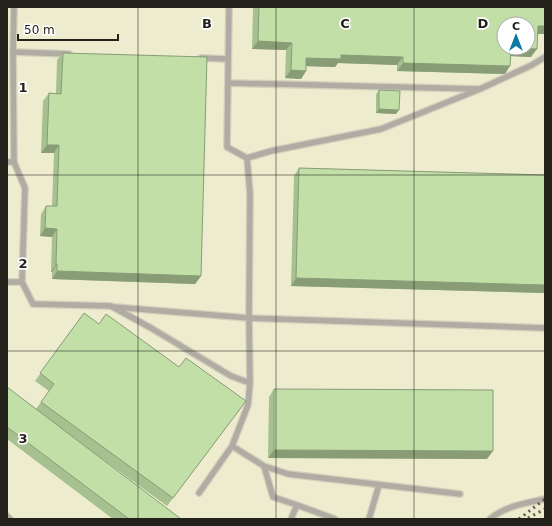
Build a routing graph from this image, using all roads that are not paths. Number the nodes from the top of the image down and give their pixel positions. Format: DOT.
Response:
graph roads {
  1 [pos="14,7"];
  2 [pos="229,7"];
  3 [pos="13,52"];
  4 [pos="77,54"];
  5 [pos="545,57"];
  6 [pos="196,58"];
  7 [pos="228,59"];
  8 [pos="228,83"];
  9 [pos="480,89"];
  10 [pos="247,158"];
  11 [pos="7,162"];
  12 [pos="14,162"];
  13 [pos="7,282"];
  14 [pos="22,282"];
  15 [pos="111,306"];
  16 [pos="249,318"];
  17 [pos="545,328"];
  18 [pos="250,382"];
  19 [pos="232,446"];
  20 [pos="264,466"];
  21 [pos="379,485"];
  22 [pos="200,493"];
  23 [pos="460,494"];
  24 [pos="545,499"];
  25 [pos="297,505"];
  26 [pos="7,516"];
  27 [pos="10,519"];
  28 [pos="291,519"];
  29 [pos="335,519"];
  30 [pos="369,519"];
  31 [pos="490,519"];
  1 -- 3 [label="lane"];
  2 -- 7 [label="lane"];
  3 -- 4 [label="lane"];
  3 -- 12 [label="lane"];
  5 -- 9 [label="lane"];
  6 -- 7 [label="lane"];
  7 -- 8 [label="lane"];
  8 -- 9 [label="lane"];
  8 -- 10 [label="lane"];
  9 -- 10 [label="lane"];
  10 -- 16 [label="lane"];
  11 -- 12 [label="lane"];
  12 -- 14 [label="lane"];
  13 -- 14 [label="lane"];
  14 -- 15 [label="lane"];
  15 -- 16 [label="lane"];
  15 -- 18 [label="lane"];
  16 -- 17 [label="lane"];
  16 -- 18 [label="lane"];
  18 -- 19 [label="lane"];
  19 -- 20 [label="lane"];
  19 -- 22 [label="lane"];
  20 -- 21 [label="lane"];
  20 -- 25 [label="lane"];
  21 -- 23 [label="lane"];
  21 -- 30 [label="lane"];
  24 -- 31 [label="lane"];
  25 -- 28 [label="lane"];
  25 -- 29 [label="lane"];
  26 -- 27 [label="lane"];
}
